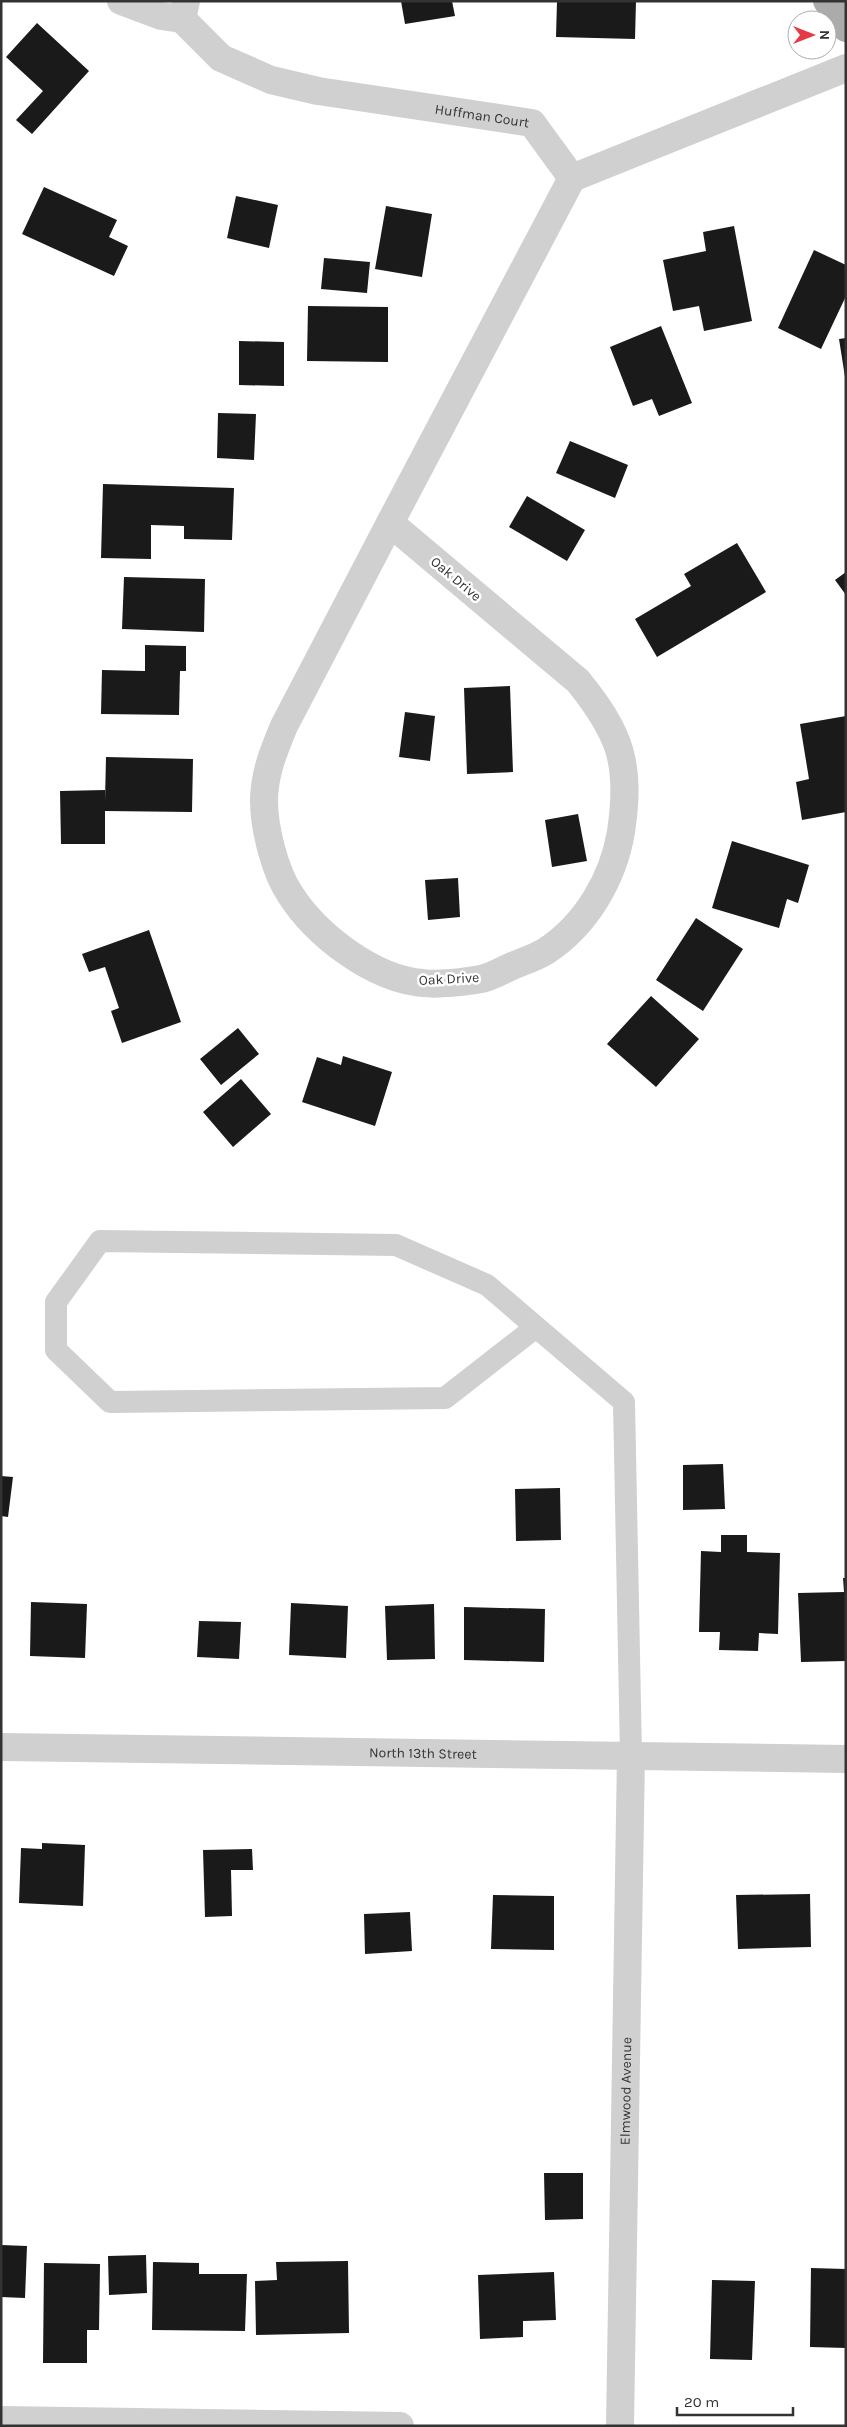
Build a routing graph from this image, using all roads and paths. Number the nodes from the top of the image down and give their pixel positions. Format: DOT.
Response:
graph roads {
  1 [pos="121,1"];
  2 [pos="827,1"];
  3 [pos="184,10"];
  4 [pos="846,28"];
  5 [pos="846,68"];
  6 [pos="572,178"];
  7 [pos="390,523"];
  8 [pos="536,1327"];
  9 [pos="1,1747"];
  10 [pos="631,1756"];
  11 [pos="846,1759"];
  12 [pos="1,2420"];
  13 [pos="400,2426"];
  14 [pos="620,2426"];
  1 -- 3 [label="street, Huffman Court"];
  2 -- 4 [label="main road"];
  3 -- 6 [label="street, Huffman Court"];
  5 -- 6 [label="street"];
  6 -- 7 [label="street, Oak Drive"];
  7 -- 7 [label="street, Oak Drive"];
  8 -- 8 [label="lane"];
  8 -- 10 [label="lane"];
  9 -- 10 [label="street, North 13th Street"];
  10 -- 11 [label="street, North 13th Street"];
  10 -- 14 [label="street, Elmwood Avenue"];
  12 -- 13 [label="street"];
}
